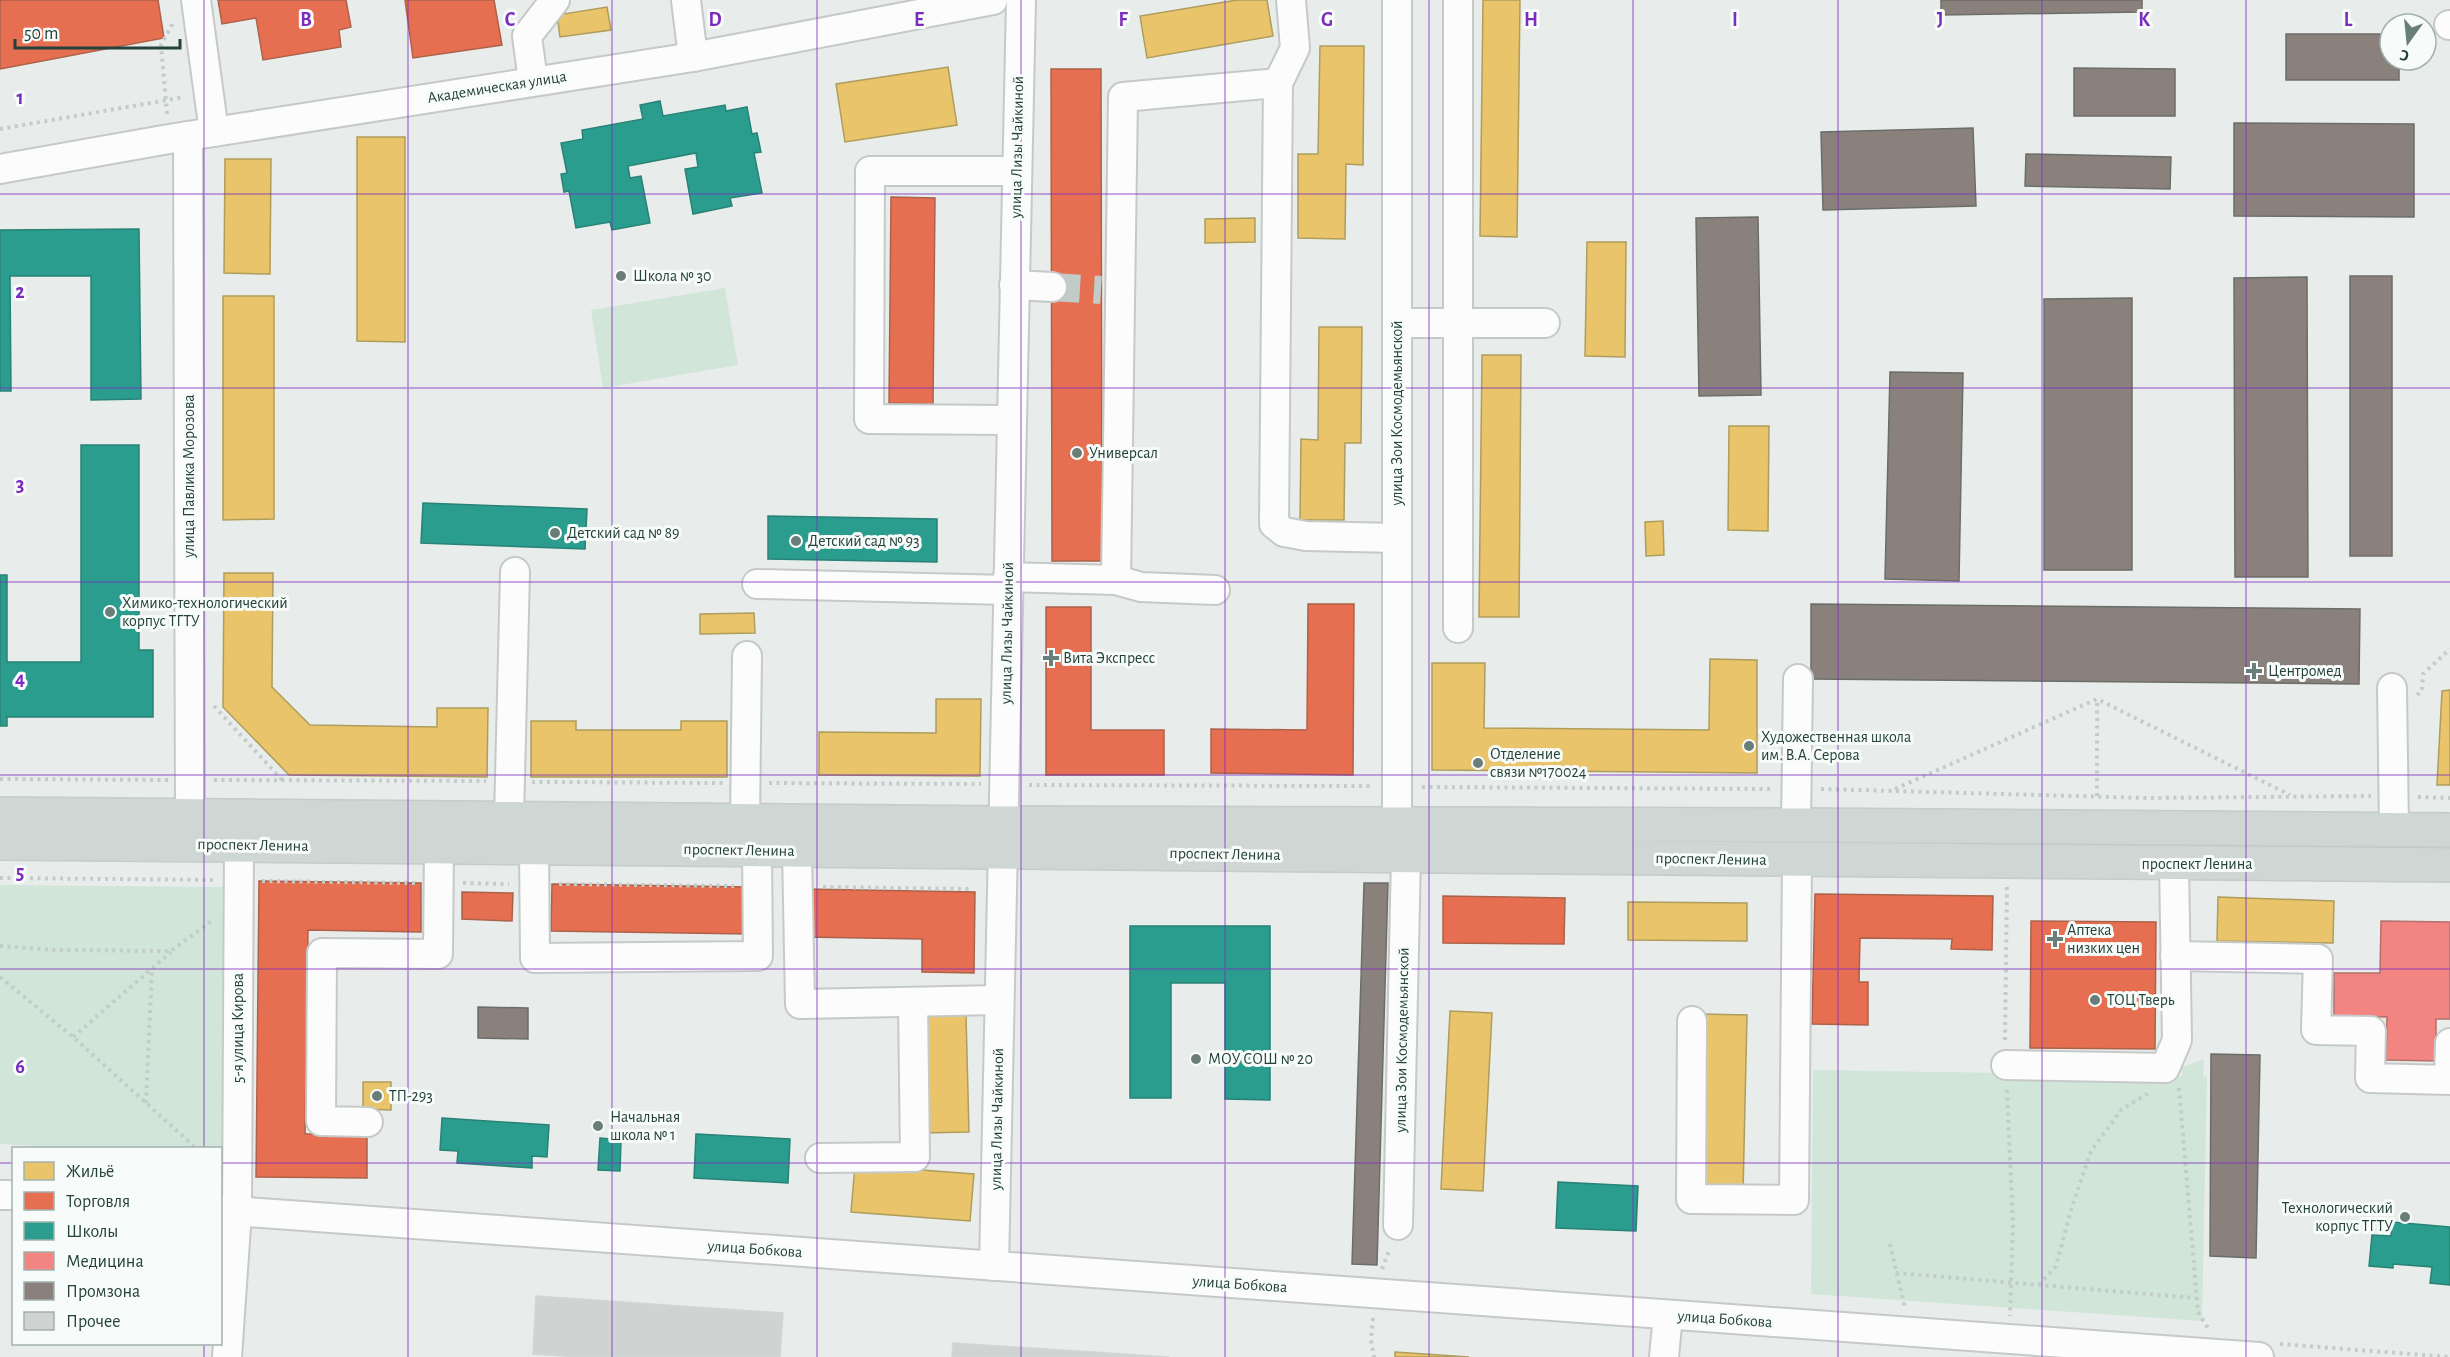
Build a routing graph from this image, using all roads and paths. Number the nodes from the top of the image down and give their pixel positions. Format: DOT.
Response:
graph roads {
  1 [pos="555,0"];
  2 [pos="686,0"];
  3 [pos="993,0"];
  4 [pos="1021,0"];
  5 [pos="1291,0"];
  6 [pos="1397,0"];
  7 [pos="1458,0"];
  8 [pos="196,2"];
  9 [pos="693,57"];
  10 [pos="533,81"];
  11 [pos="1278,82"];
  12 [pos="209,92"];
  13 [pos="165,100"];
  14 [pos="0,129"];
  15 [pos="190,136"];
  16 [pos="0,168"];
  17 [pos="1016,171"];
  18 [pos="1014,285"];
  19 [pos="1052,287"];
  20 [pos="1397,322"];
  21 [pos="1458,323"];
  22 [pos="1545,323"];
  23 [pos="1011,420"];
  24 [pos="1397,538"];
  25 [pos="515,572"];
  26 [pos="1116,580"];
  27 [pos="1008,583"];
  28 [pos="758,584"];
  29 [pos="1215,590"];
  30 [pos="1458,628"];
  31 [pos="2450,649"];
  32 [pos="747,656"];
  33 [pos="1798,679"];
  34 [pos="2392,688"];
  35 [pos="214,695"];
  36 [pos="2097,699"];
  37 [pos="2393,719"];
  38 [pos="283,780"];
  39 [pos="973,784"];
  40 [pos="1022,785"];
  41 [pos="1034,785"];
  42 [pos="1397,787"];
  43 [pos="1797,789"];
  44 [pos="1893,790"];
  45 [pos="2291,795"];
  46 [pos="972,796"];
  47 [pos="1034,796"];
  48 [pos="2097,796"];
  49 [pos="2394,796"];
  50 [pos="2450,798"];
  51 [pos="0,813"];
  52 [pos="190,815"];
  53 [pos="264,816"];
  54 [pos="509,818"];
  55 [pos="1796,825"];
  56 [pos="2394,830"];
  57 [pos="2450,830"];
  58 [pos="751,835"];
  59 [pos="1003,838"];
  60 [pos="0,843"];
  61 [pos="172,844"];
  62 [pos="238,845"];
  63 [pos="1394,846"];
  64 [pos="439,847"];
  65 [pos="534,848"];
  66 [pos="797,850"];
  67 [pos="1797,860"];
  68 [pos="2174,864"];
  69 [pos="2450,865"];
  70 [pos="0,878"];
  71 [pos="439,883"];
  72 [pos="534,884"];
  73 [pos="757,886"];
  74 [pos="798,887"];
  75 [pos="971,888"];
  76 [pos="238,891"];
  77 [pos="0,946"];
  78 [pos="171,951"];
  79 [pos="2175,956"];
  80 [pos="152,968"];
  81 [pos="0,977"];
  82 [pos="999,1000"];
  83 [pos="913,1002"];
  84 [pos="1692,1021"];
  85 [pos="73,1037"];
  86 [pos="2450,1042"];
  87 [pos="2175,1044"];
  88 [pos="2006,1065"];
  89 [pos="2158,1088"];
  90 [pos="146,1104"];
  91 [pos="368,1122"];
  92 [pos="194,1147"];
  93 [pos="820,1158"];
  94 [pos="229,1211"];
  95 [pos="1398,1225"];
  96 [pos="1890,1245"];
  97 [pos="994,1266"];
  98 [pos="1896,1273"];
  99 [pos="2012,1283"];
  100 [pos="2039,1286"];
  101 [pos="2196,1298"];
  102 [pos="1906,1314"];
  103 [pos="1668,1315"];
  104 [pos="2009,1323"];
  105 [pos="2222,1355"];
  106 [pos="227,1357"];
  107 [pos="1664,1357"];
  108 [pos="2259,1357"];
  1 -- 10 [label="street"];
  2 -- 9 [label="street"];
  3 -- 9 [label="street, Академическая улица"];
  4 -- 17 [label="street, улица Лизы Чайкиной"];
  5 -- 11 [label="street"];
  6 -- 20 [label="street, улица Зои Космодемьянской"];
  7 -- 21 [label="street"];
  8 -- 12 [label="street, улица Павлика Морозова"];
  8 -- 13 [label="path"];
  9 -- 10 [label="street, Академическая улица"];
  10 -- 15 [label="street, Академическая улица"];
  11 -- 24 [label="street"];
  11 -- 26 [label="street"];
  12 -- 13 [label="path"];
  12 -- 15 [label="street, улица Павлика Морозова"];
  13 -- 14 [label="path"];
  13 -- 15 [label="path"];
  15 -- 16 [label="street, Академическая улица"];
  15 -- 52 [label="street, улица Павлика Морозова"];
  17 -- 18 [label="street, улица Лизы Чайкиной"];
  17 -- 23 [label="street"];
  18 -- 19 [label="street"];
  18 -- 23 [label="street, улица Лизы Чайкиной"];
  20 -- 21 [label="street"];
  20 -- 24 [label="street, улица Зои Космодемьянской"];
  21 -- 22 [label="street"];
  21 -- 30 [label="street"];
  23 -- 27 [label="street, улица Лизы Чайкиной"];
  24 -- 42 [label="street, улица Зои Космодемьянской"];
  25 -- 54 [label="street"];
  26 -- 27 [label="street"];
  26 -- 29 [label="street"];
  27 -- 28 [label="street"];
  27 -- 59 [label="street, улица Лизы Чайкиной"];
  31 -- 37 [label="path"];
  32 -- 58 [label="street"];
  33 -- 43 [label="street"];
  34 -- 37 [label="street"];
  35 -- 38 [label="path"];
  36 -- 44 [label="path"];
  36 -- 45 [label="path"];
  36 -- 48 [label="path"];
  37 -- 49 [label="street"];
  39 -- 46 [label="path"];
  40 -- 41 [label="path"];
  41 -- 42 [label="path"];
  41 -- 47 [label="path"];
  42 -- 43 [label="path"];
  42 -- 63 [label="street, улица Зои Космодемьянской"];
  43 -- 44 [label="path"];
  43 -- 55 [label="street"];
  44 -- 48 [label="path"];
  45 -- 48 [label="path"];
  45 -- 49 [label="path"];
  49 -- 50 [label="path"];
  49 -- 56 [label="street"];
  51 -- 52 [label="main road, проспект Ленина"];
  52 -- 53 [label="main road, проспект Ленина"];
  52 -- 61 [label="main road"];
  53 -- 54 [label="main road, проспект Ленина"];
  53 -- 62 [label="main road"];
  54 -- 58 [label="main road, проспект Ленина"];
  55 -- 56 [label="main road, проспект Ленина"];
  55 -- 63 [label="main road, проспект Ленина"];
  56 -- 57 [label="main road, проспект Ленина"];
  58 -- 59 [label="main road, проспект Ленина"];
  58 -- 65 [label="main road, проспект Ленина"];
  58 -- 66 [label="main road, проспект Ленина"];
  58 -- 73 [label="street"];
  59 -- 63 [label="main road, проспект Ленина"];
  59 -- 66 [label="main road, проспект Ленина"];
  59 -- 82 [label="street, улица Лизы Чайкиной"];
  60 -- 61 [label="main road, проспект Ленина"];
  61 -- 62 [label="main road, проспект Ленина"];
  62 -- 64 [label="main road, проспект Ленина"];
  62 -- 76 [label="street, 5-я улица Кирова"];
  63 -- 67 [label="main road, проспект Ленина"];
  63 -- 95 [label="street, улица Зои Космодемьянской"];
  64 -- 65 [label="main road, проспект Ленина"];
  64 -- 71 [label="street"];
  65 -- 72 [label="street"];
  66 -- 74 [label="street"];
  67 -- 68 [label="main road, проспект Ленина"];
  67 -- 84 [label="street"];
  68 -- 69 [label="main road, проспект Ленина"];
  68 -- 79 [label="street"];
  70 -- 76 [label="path"];
  71 -- 72 [label="path"];
  71 -- 76 [label="path"];
  71 -- 91 [label="street"];
  72 -- 73 [label="path"];
  72 -- 73 [label="street"];
  74 -- 75 [label="path"];
  74 -- 83 [label="street"];
  76 -- 78 [label="path"];
  76 -- 94 [label="street, 5-я улица Кирова"];
  77 -- 78 [label="path"];
  78 -- 80 [label="path"];
  79 -- 86 [label="street"];
  79 -- 87 [label="street"];
  80 -- 85 [label="path"];
  80 -- 90 [label="path"];
  81 -- 85 [label="path"];
  82 -- 83 [label="street"];
  82 -- 97 [label="street, улица Лизы Чайкиной"];
  83 -- 93 [label="street"];
  85 -- 90 [label="path"];
  87 -- 88 [label="street"];
  87 -- 101 [label="path"];
  89 -- 100 [label="path"];
  90 -- 92 [label="path"];
  94 -- 97 [label="street, улица Бобкова"];
  94 -- 106 [label="street, 5-я улица Кирова"];
  96 -- 98 [label="path"];
  97 -- 103 [label="street, улица Бобкова"];
  98 -- 99 [label="path"];
  98 -- 102 [label="path"];
  99 -- 100 [label="path"];
  99 -- 104 [label="path"];
  100 -- 101 [label="path"];
  101 -- 105 [label="path"];
  103 -- 105 [label="street, улица Бобкова"];
  103 -- 107 [label="street"];
  105 -- 108 [label="street, улица Бобкова"];
}
